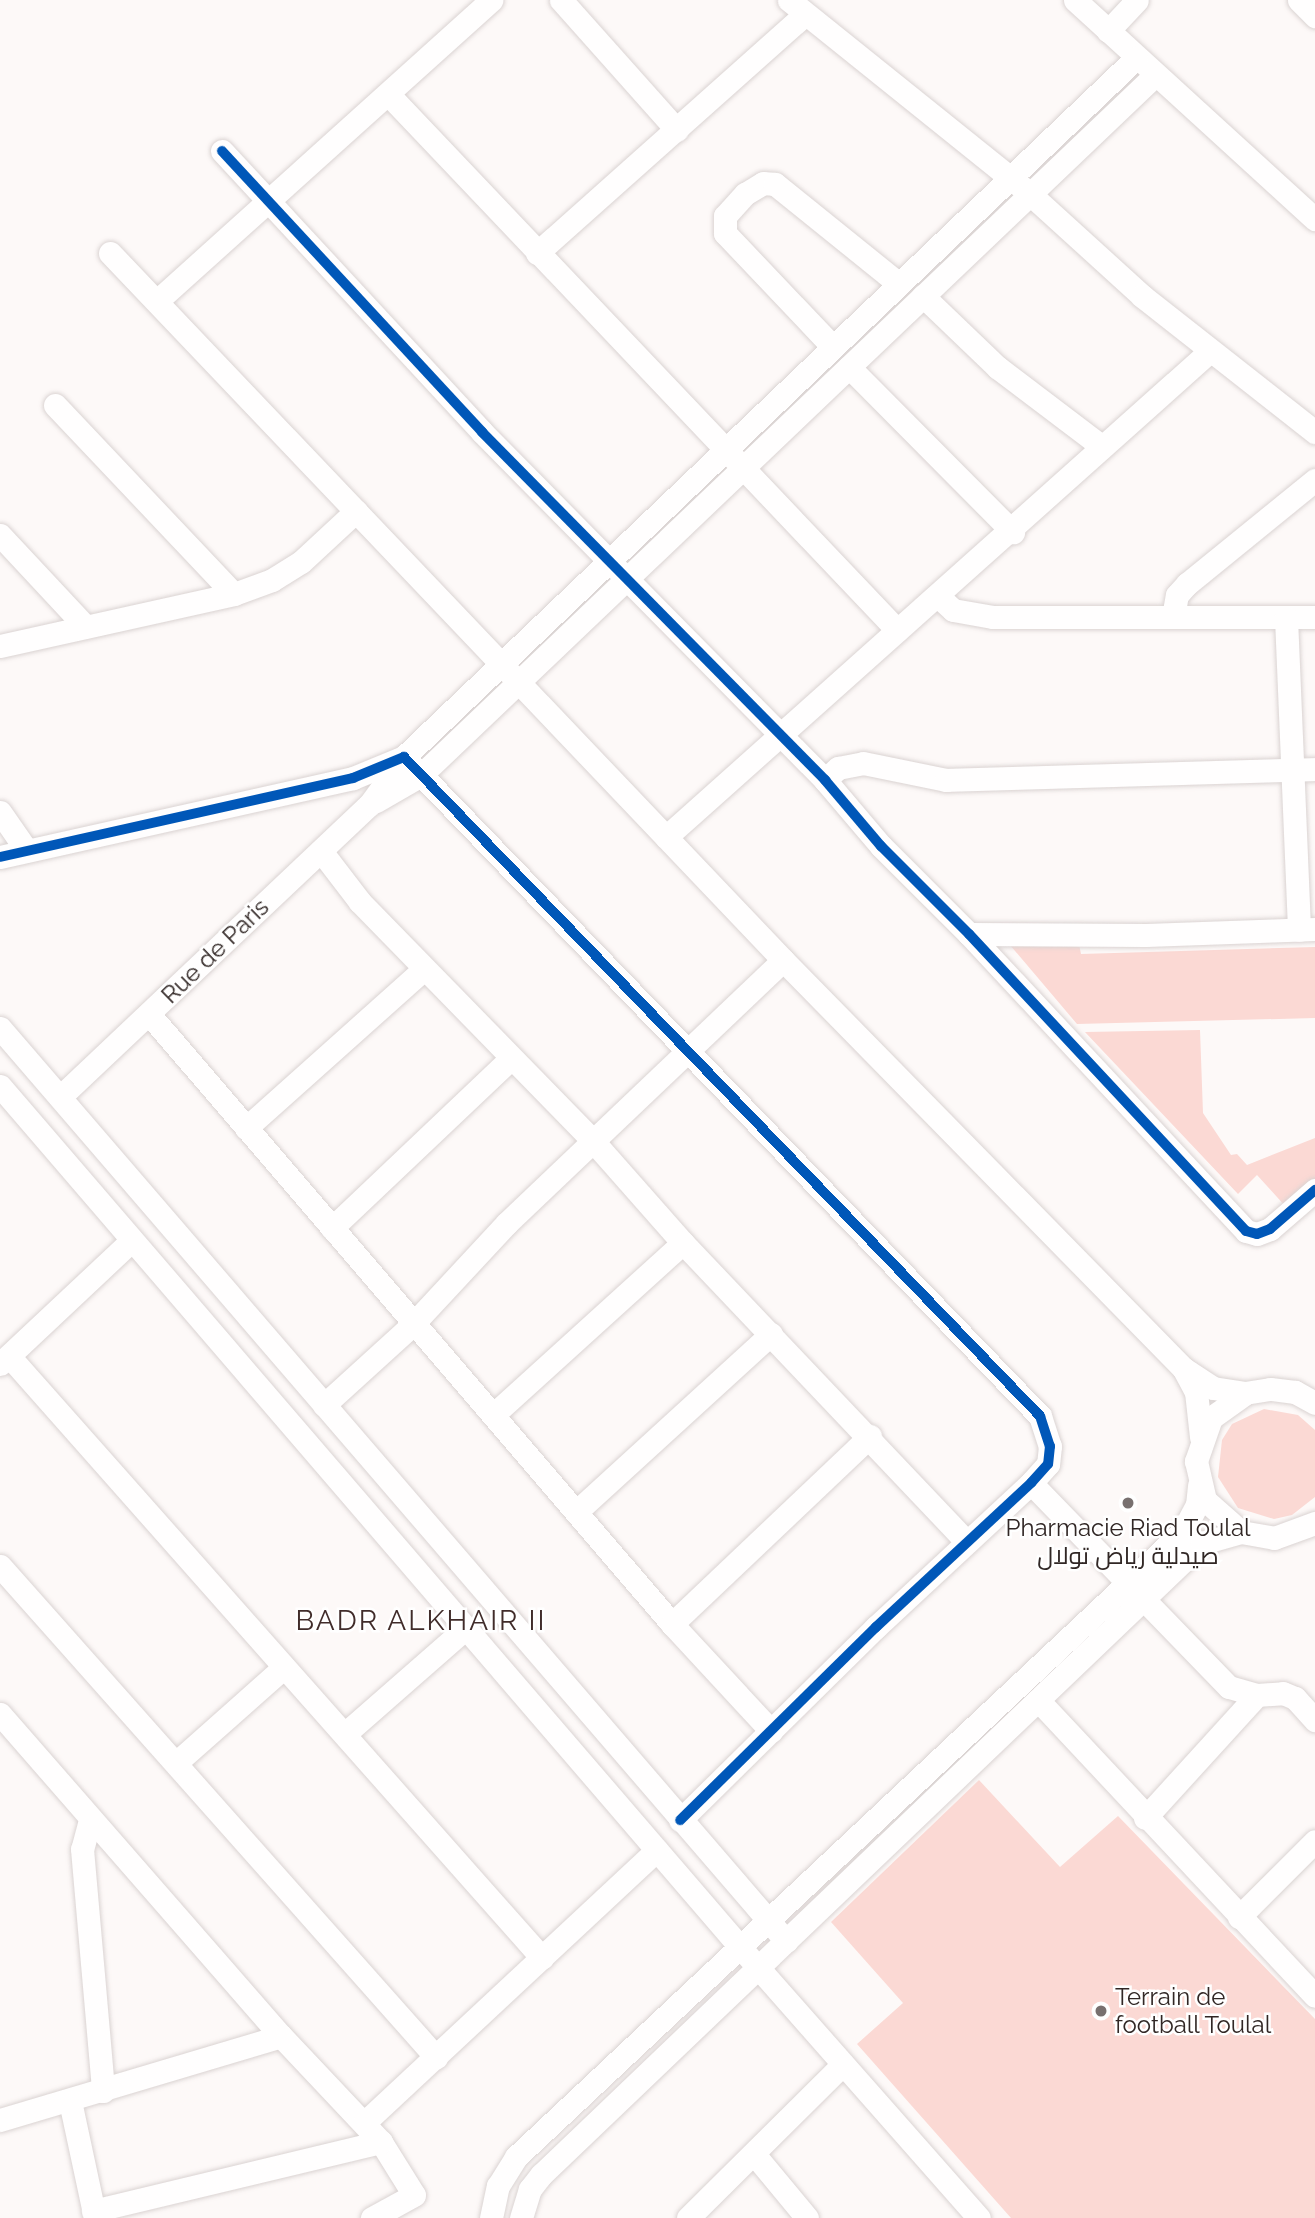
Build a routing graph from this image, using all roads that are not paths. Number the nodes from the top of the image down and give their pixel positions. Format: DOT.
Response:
graph roads {
  1 [pos="491,0"];
  2 [pos="561,0"];
  3 [pos="1076,0"];
  4 [pos="1137,0"];
  5 [pos="1299,0"];
  6 [pos="797,7"];
  7 [pos="1315,16"];
  8 [pos="1108,31"];
  9 [pos="1136,58"];
  10 [pos="1154,75"];
  11 [pos="389,95"];
  12 [pos="677,130"];
  13 [pos="222,151"];
  14 [pos="1009,179"];
  15 [pos="1030,194"];
  16 [pos="270,200"];
  17 [pos="1315,219"];
  18 [pos="110,253"];
  19 [pos="537,253"];
  20 [pos="899,284"];
  21 [pos="923,296"];
  22 [pos="157,301"];
  23 [pos="833,347"];
  24 [pos="1210,351"];
  25 [pos="849,367"];
  26 [pos="55,405"];
  27 [pos="1315,432"];
  28 [pos="1101,446"];
  29 [pos="725,450"];
  30 [pos="742,469"];
  31 [pos="1315,480"];
  32 [pos="356,511"];
  33 [pos="1013,532"];
  34 [pos="0,535"];
  35 [pos="608,562"];
  36 [pos="626,580"];
  37 [pos="234,594"];
  38 [pos="939,597"];
  39 [pos="1173,617"];
  40 [pos="1315,617"];
  41 [pos="1286,618"];
  42 [pos="85,626"];
  43 [pos="897,630"];
  44 [pos="0,646"];
  45 [pos="502,663"];
  46 [pos="520,681"];
  47 [pos="779,735"];
  48 [pos="404,757"];
  49 [pos="1315,769"];
  50 [pos="1292,770"];
  51 [pos="421,775"];
  52 [pos="825,780"];
  53 [pos="370,804"];
  54 [pos="0,812"];
  55 [pos="666,837"];
  56 [pos="27,851"];
  57 [pos="321,851"];
  58 [pos="0,857"];
  59 [pos="1307,930"];
  60 [pos="969,934"];
  61 [pos="783,960"];
  62 [pos="425,969"];
  63 [pos="149,1014"];
  64 [pos="0,1028"];
  65 [pos="687,1051"];
  66 [pos="509,1060"];
  67 [pos="0,1086"];
  68 [pos="60,1097"];
  69 [pos="246,1128"];
  70 [pos="593,1141"];
  71 [pos="1315,1190"];
  72 [pos="332,1228"];
  73 [pos="132,1240"];
  74 [pos="683,1243"];
  75 [pos="414,1323"];
  76 [pos="771,1334"];
  77 [pos="5,1360"];
  78 [pos="1184,1369"];
  79 [pos="1246,1393"];
  80 [pos="1308,1394"];
  81 [pos="324,1405"];
  82 [pos="493,1415"];
  83 [pos="870,1436"];
  84 [pos="1200,1437"];
  85 [pos="1031,1483"];
  86 [pos="1199,1485"];
  87 [pos="576,1511"];
  88 [pos="1315,1523"];
  89 [pos="1241,1532"];
  90 [pos="1315,1533"];
  91 [pos="1291,1535"];
  92 [pos="967,1542"];
  93 [pos="0,1566"];
  94 [pos="1137,1589"];
  95 [pos="672,1624"];
  96 [pos="466,1628"];
  97 [pos="284,1667"];
  98 [pos="1257,1695"];
  99 [pos="1038,1700"];
  100 [pos="0,1714"];
  101 [pos="1315,1720"];
  102 [pos="771,1731"];
  103 [pos="347,1732"];
  104 [pos="177,1762"];
  105 [pos="1144,1818"];
  106 [pos="90,1820"];
  107 [pos="680,1820"];
  108 [pos="1315,1841"];
  109 [pos="657,1850"];
  110 [pos="1239,1917"];
  111 [pos="768,1920"];
  112 [pos="786,1941"];
  113 [pos="740,1947"];
  114 [pos="542,1958"];
  115 [pos="758,1968"];
  116 [pos="1315,1996"];
  117 [pos="281,2036"];
  118 [pos="436,2057"];
  119 [pos="843,2064"];
  120 [pos="103,2091"];
  121 [pos="70,2101"];
  122 [pos="0,2120"];
  123 [pos="364,2123"];
  124 [pos="381,2142"];
  125 [pos="754,2154"];
  126 [pos="94,2214"];
  127 [pos="372,2218"];
  128 [pos="491,2218"];
  129 [pos="521,2218"];
  130 [pos="688,2218"];
  131 [pos="807,2218"];
  132 [pos="979,2218"];
  1 -- 11 [label="street"];
  2 -- 12 [label="street"];
  3 -- 8 [label="street"];
  4 -- 8 [label="street"];
  5 -- 7 [label="street"];
  6 -- 12 [label="street"];
  6 -- 14 [label="street"];
  8 -- 9 [label="street"];
  9 -- 10 [label="street"];
  9 -- 14 [label="street"];
  10 -- 15 [label="street"];
  10 -- 17 [label="street"];
  11 -- 16 [label="street"];
  11 -- 19 [label="street"];
  12 -- 19 [label="street"];
  13 -- 16 [label="street"];
  14 -- 15 [label="street"];
  14 -- 20 [label="street"];
  15 -- 21 [label="street"];
  15 -- 24 [label="street"];
  16 -- 22 [label="street"];
  16 -- 35 [label="street"];
  18 -- 22 [label="street"];
  19 -- 29 [label="street"];
  20 -- 23 [label="street"];
  20 -- 23 [label="street"];
  21 -- 25 [label="street"];
  21 -- 28 [label="street"];
  22 -- 32 [label="street"];
  23 -- 29 [label="street"];
  24 -- 27 [label="street"];
  24 -- 28 [label="street"];
  25 -- 30 [label="street"];
  25 -- 33 [label="street"];
  26 -- 37 [label="street"];
  28 -- 33 [label="street"];
  29 -- 30 [label="street"];
  29 -- 35 [label="street"];
  30 -- 36 [label="street"];
  30 -- 43 [label="street"];
  31 -- 39 [label="street"];
  32 -- 37 [label="street"];
  32 -- 45 [label="street"];
  33 -- 38 [label="street"];
  34 -- 42 [label="street"];
  35 -- 36 [label="street"];
  35 -- 45 [label="street"];
  36 -- 46 [label="street"];
  36 -- 47 [label="street"];
  37 -- 42 [label="street"];
  38 -- 39 [label="street"];
  38 -- 43 [label="street"];
  39 -- 41 [label="street"];
  40 -- 41 [label="street"];
  41 -- 50 [label="street"];
  42 -- 44 [label="street"];
  43 -- 47 [label="street"];
  45 -- 46 [label="street"];
  45 -- 48 [label="street"];
  46 -- 51 [label="street"];
  46 -- 55 [label="street"];
  47 -- 52 [label="street"];
  47 -- 55 [label="street"];
  48 -- 51 [label="street"];
  48 -- 53 [label="street"];
  48 -- 56 [label="street"];
  49 -- 50 [label="street"];
  50 -- 52 [label="street"];
  50 -- 59 [label="street"];
  51 -- 53 [label="street"];
  51 -- 65 [label="street"];
  52 -- 60 [label="street"];
  53 -- 57 [label="street, Rue de Paris"];
  54 -- 56 [label="street"];
  55 -- 61 [label="street"];
  56 -- 58 [label="street"];
  57 -- 62 [label="street"];
  57 -- 63 [label="street, Rue de Paris"];
  59 -- 60 [label="street"];
  60 -- 71 [label="street"];
  61 -- 65 [label="street"];
  61 -- 78 [label="street"];
  62 -- 66 [label="street"];
  62 -- 69 [label="street"];
  63 -- 68 [label="street, Rue de Paris"];
  63 -- 69 [label="street"];
  64 -- 68 [label="street"];
  65 -- 70 [label="street"];
  65 -- 85 [label="street"];
  66 -- 70 [label="street"];
  66 -- 72 [label="street"];
  67 -- 73 [label="street"];
  68 -- 81 [label="street"];
  69 -- 72 [label="street"];
  70 -- 74 [label="street"];
  70 -- 75 [label="street"];
  72 -- 75 [label="street"];
  73 -- 77 [label="street"];
  73 -- 96 [label="street"];
  74 -- 76 [label="street"];
  74 -- 82 [label="street"];
  75 -- 81 [label="street"];
  75 -- 82 [label="street"];
  76 -- 83 [label="street"];
  76 -- 87 [label="street"];
  77 -- 97 [label="street"];
  78 -- 79 [label="street"];
  78 -- 84 [label="street"];
  79 -- 80 [label="street"];
  79 -- 84 [label="street"];
  81 -- 107 [label="street"];
  82 -- 87 [label="street"];
  83 -- 92 [label="street"];
  83 -- 95 [label="street"];
  84 -- 86 [label="street"];
  85 -- 92 [label="street"];
  85 -- 94 [label="street"];
  86 -- 89 [label="street"];
  86 -- 94 [label="street"];
  87 -- 95 [label="street"];
  88 -- 91 [label="street"];
  89 -- 91 [label="street"];
  89 -- 94 [label="street"];
  90 -- 91 [label="street"];
  92 -- 102 [label="street"];
  93 -- 104 [label="street"];
  94 -- 98 [label="street"];
  94 -- 99 [label="street"];
  94 -- 111 [label="street"];
  95 -- 102 [label="street"];
  96 -- 103 [label="street"];
  96 -- 109 [label="street"];
  97 -- 103 [label="street"];
  97 -- 104 [label="street"];
  98 -- 101 [label="street"];
  98 -- 105 [label="street"];
  99 -- 105 [label="street"];
  99 -- 112 [label="street"];
  100 -- 106 [label="street"];
  102 -- 107 [label="street"];
  103 -- 114 [label="street"];
  104 -- 118 [label="street"];
  105 -- 110 [label="street"];
  106 -- 117 [label="street"];
  106 -- 120 [label="street"];
  107 -- 111 [label="street"];
  108 -- 110 [label="street"];
  109 -- 113 [label="street"];
  109 -- 114 [label="street"];
  110 -- 116 [label="street"];
  111 -- 112 [label="street"];
  111 -- 113 [label="street"];
  112 -- 115 [label="street"];
  113 -- 115 [label="street"];
  113 -- 128 [label="street"];
  114 -- 118 [label="street"];
  115 -- 119 [label="street"];
  115 -- 129 [label="street"];
  117 -- 120 [label="street"];
  117 -- 123 [label="street"];
  118 -- 123 [label="street"];
  119 -- 125 [label="street"];
  119 -- 132 [label="street"];
  120 -- 121 [label="street"];
  121 -- 122 [label="street"];
  121 -- 126 [label="street"];
  123 -- 124 [label="street"];
  124 -- 126 [label="street"];
  124 -- 127 [label="street"];
  125 -- 130 [label="street"];
  125 -- 131 [label="street"];
}
